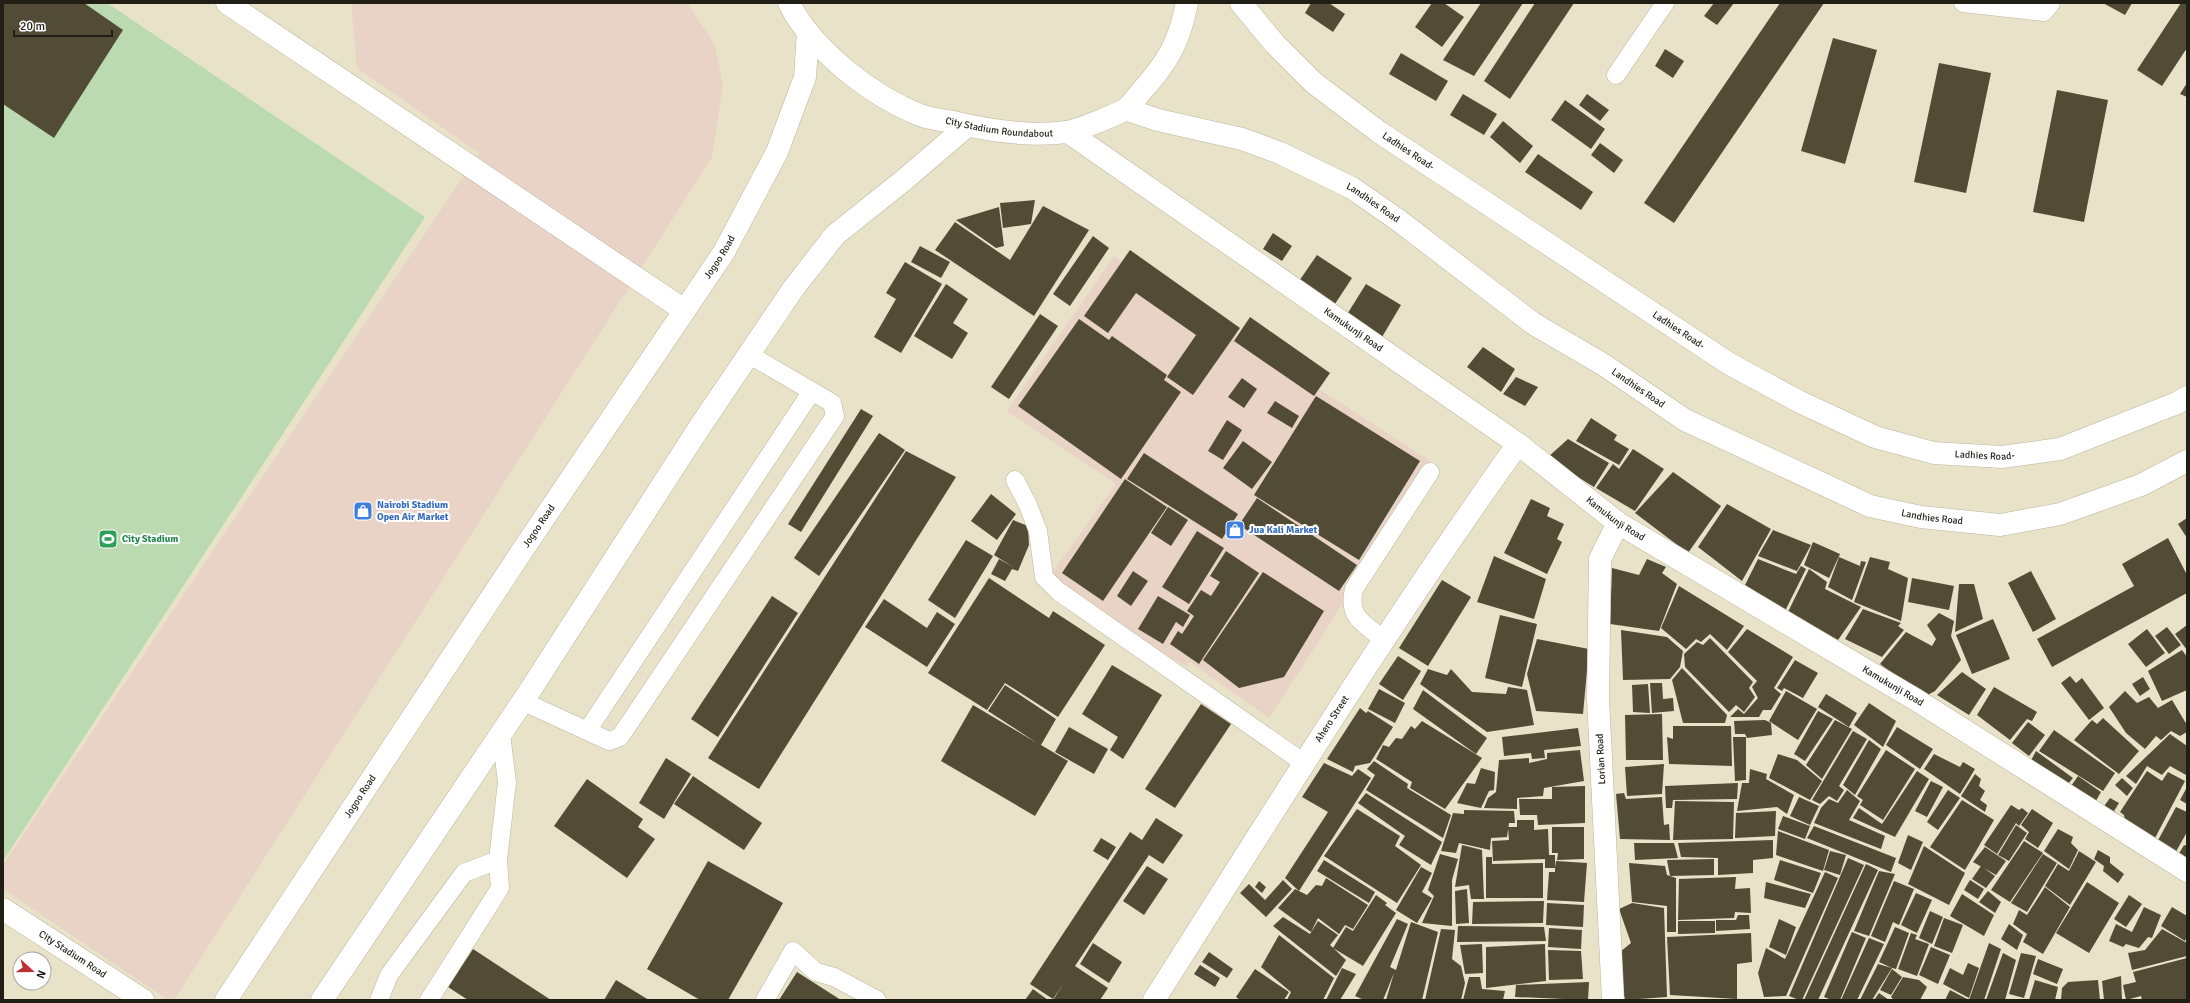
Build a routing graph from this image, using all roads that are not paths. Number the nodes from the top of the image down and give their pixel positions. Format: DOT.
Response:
graph roads {
  1 [pos="226,3"];
  2 [pos="789,3"];
  3 [pos="1187,3"];
  4 [pos="1241,3"];
  5 [pos="1664,3"];
  6 [pos="1962,3"];
  7 [pos="2051,3"];
  8 [pos="808,32"];
  9 [pos="1616,75"];
  10 [pos="1125,110"];
  11 [pos="967,126"];
  12 [pos="1068,132"];
  13 [pos="684,310"];
  14 [pos="748,354"];
  15 [pos="812,391"];
  16 [pos="2187,397"];
  17 [pos="1518,444"];
  18 [pos="2187,461"];
  19 [pos="1430,472"];
  20 [pos="1015,480"];
  21 [pos="1618,522"];
  22 [pos="1384,640"];
  23 [pos="522,701"];
  24 [pos="587,731"];
  25 [pos="500,734"];
  26 [pos="1304,763"];
  27 [pos="498,860"];
  28 [pos="2187,871"];
  29 [pos="3,909"];
  30 [pos="143,1000"];
  31 [pos="226,1000"];
  32 [pos="322,1000"];
  33 [pos="380,1000"];
  34 [pos="429,1000"];
  35 [pos="765,1000"];
  36 [pos="876,1000"];
  37 [pos="1154,1000"];
  38 [pos="1613,1000"];
  1 -- 13 [label="main road"];
  2 -- 8 [label="main road, City Stadium Roundabout"];
  3 -- 10 [label="main road, City Stadium Roundabout"];
  4 -- 16 [label="main road, Ladhies Road-"];
  5 -- 9 [label="lane"];
  6 -- 7 [label="lane"];
  8 -- 11 [label="main road, City Stadium Roundabout"];
  8 -- 13 [label="main road, Jogoo Road"];
  10 -- 12 [label="main road, City Stadium Roundabout"];
  10 -- 18 [label="main road, Landhies Road"];
  11 -- 12 [label="main road, City Stadium Roundabout"];
  11 -- 14 [label="main road"];
  12 -- 17 [label="main road, Kamukunji Road"];
  13 -- 31 [label="main road, Jogoo Road"];
  14 -- 15 [label="lane"];
  14 -- 23 [label="main road"];
  15 -- 24 [label="lane"];
  15 -- 24 [label="lane"];
  17 -- 21 [label="main road, Kamukunji Road"];
  17 -- 22 [label="main road, Ahero Street"];
  19 -- 22 [label="lane"];
  20 -- 26 [label="lane"];
  21 -- 28 [label="main road, Kamukunji Road"];
  21 -- 38 [label="main road, Lorian Road"];
  22 -- 26 [label="main road, Ahero Street"];
  23 -- 24 [label="lane"];
  23 -- 25 [label="main road"];
  25 -- 27 [label="lane"];
  25 -- 32 [label="main road"];
  26 -- 37 [label="main road, Ahero Street"];
  27 -- 33 [label="lane"];
  27 -- 34 [label="lane"];
  29 -- 30 [label="main road, City Stadium Road"];
  35 -- 36 [label="lane"];
}
